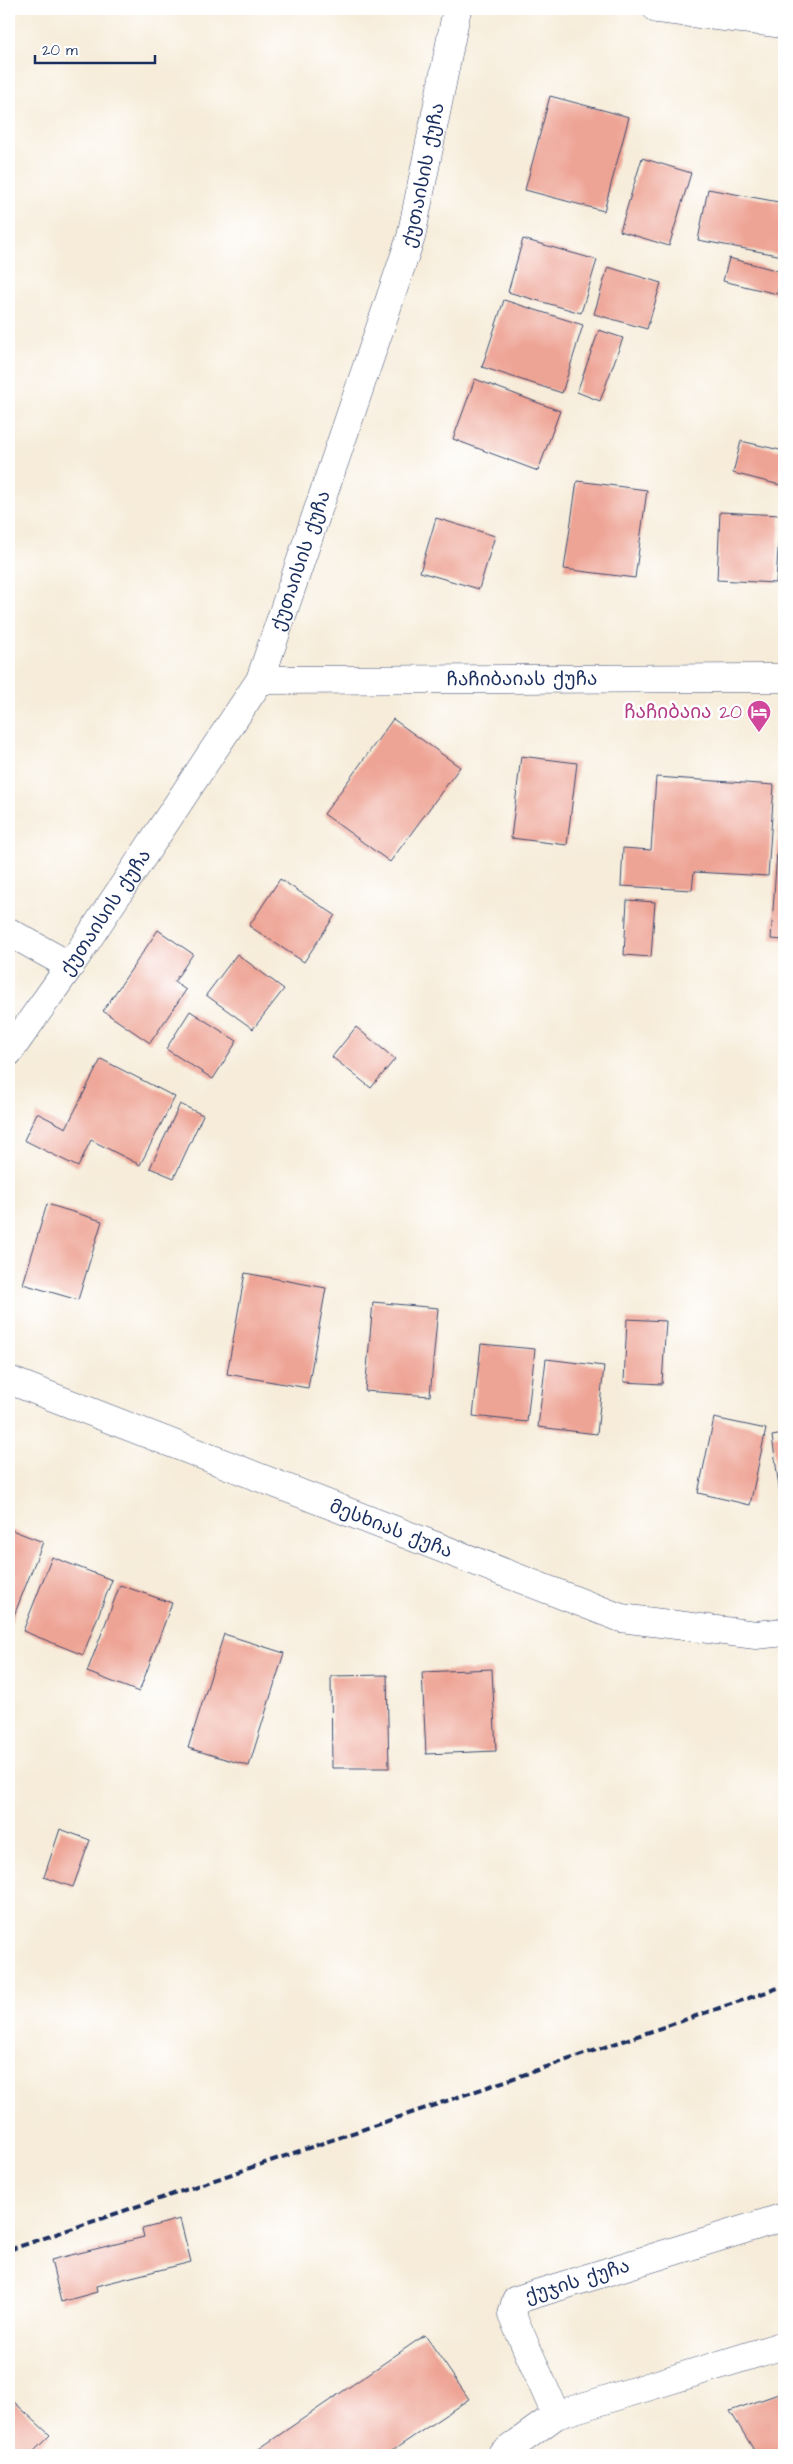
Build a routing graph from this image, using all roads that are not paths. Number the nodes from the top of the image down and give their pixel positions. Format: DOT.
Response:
graph roads {
  1 [pos="458,9"];
  2 [pos="657,9"];
  3 [pos="784,24"];
  4 [pos="784,678"];
  5 [pos="260,680"];
  6 [pos="9,932"];
  7 [pos="70,966"];
  8 [pos="9,1052"];
  9 [pos="9,1380"];
  10 [pos="784,1632"];
  11 [pos="784,2217"];
  12 [pos="784,2345"];
  13 [pos="556,2415"];
  14 [pos="501,2455"];
  1 -- 5 [label="street, ქუთაისის ქუჩა"];
  2 -- 3 [label="street"];
  4 -- 5 [label="street, ჩაჩიბაიას ქუჩა"];
  5 -- 7 [label="street, ქუთაისის ქუჩა"];
  6 -- 7 [label="street"];
  7 -- 8 [label="street, ქუთაისის ქუჩა"];
  9 -- 10 [label="street, მესხიას ქუჩა"];
  11 -- 13 [label="street, ქუჯის ქუჩა"];
  12 -- 13 [label="street"];
  13 -- 14 [label="street"];
}
